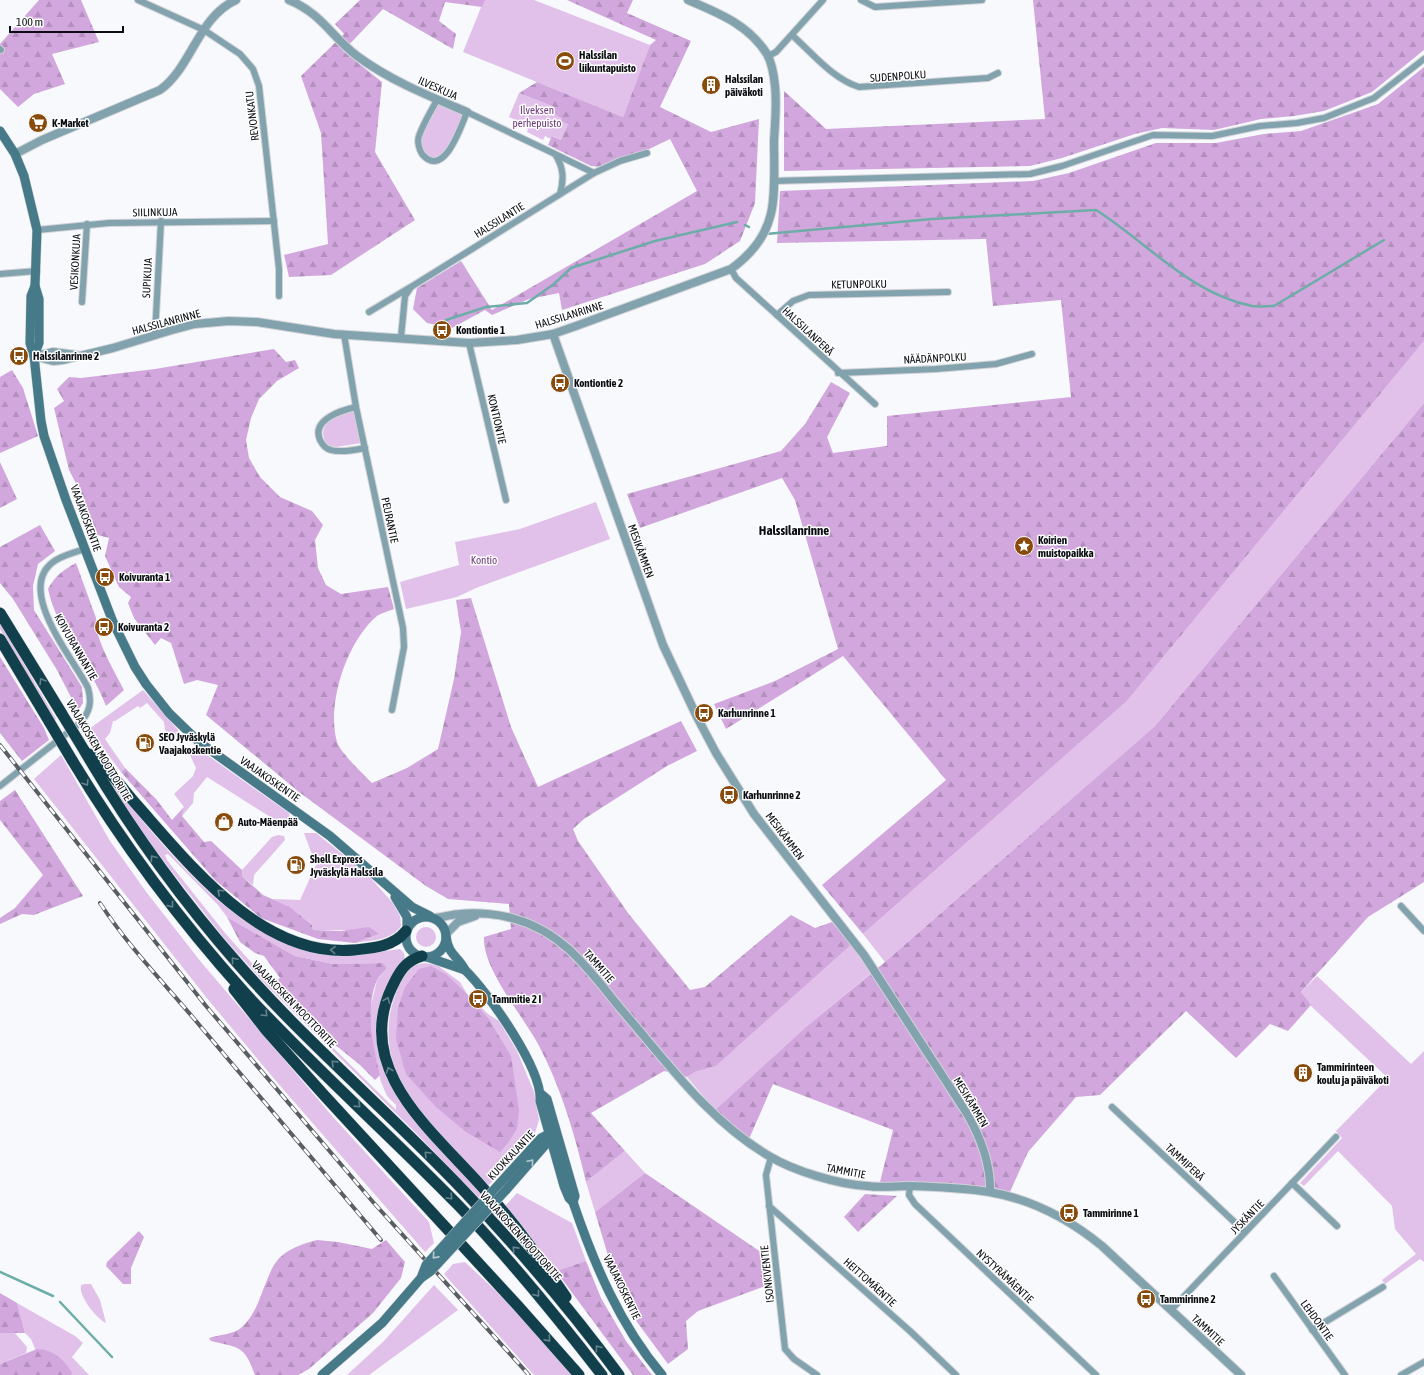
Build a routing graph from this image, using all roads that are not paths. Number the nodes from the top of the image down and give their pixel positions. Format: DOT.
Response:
graph roads {
  1 [pos="138,0"];
  2 [pos="236,0"];
  3 [pos="289,0"];
  4 [pos="688,0"];
  5 [pos="823,0"];
  6 [pos="861,0"];
  7 [pos="982,0"];
  8 [pos="204,30"];
  9 [pos="792,35"];
  10 [pos="768,56"];
  11 [pos="1424,59"];
  12 [pos="998,73"];
  13 [pos="437,100"];
  14 [pos="467,112"];
  15 [pos="0,131"];
  16 [pos="647,153"];
  17 [pos="15,154"];
  18 [pos="555,154"];
  19 [pos="594,173"];
  20 [pos="773,181"];
  21 [pos="560,194"];
  22 [pos="160,221"];
  23 [pos="274,221"];
  24 [pos="87,224"];
  25 [pos="37,230"];
  26 [pos="730,269"];
  27 [pos="36,271"];
  28 [pos="0,274"];
  29 [pos="411,287"];
  30 [pos="948,292"];
  31 [pos="279,296"];
  32 [pos="82,302"];
  33 [pos="369,312"];
  34 [pos="777,315"];
  35 [pos="344,334"];
  36 [pos="552,334"];
  37 [pos="155,335"];
  38 [pos="401,338"];
  39 [pos="469,343"];
  40 [pos="1032,354"];
  41 [pos="34,356"];
  42 [pos="838,373"];
  43 [pos="875,404"];
  44 [pos="356,407"];
  45 [pos="365,448"];
  46 [pos="506,500"];
  47 [pos="85,549"];
  48 [pos="0,613"];
  49 [pos="0,640"];
  50 [pos="392,710"];
  51 [pos="84,750"];
  52 [pos="0,786"];
  53 [pos="380,879"];
  54 [pos="1401,906"];
  55 [pos="483,915"];
  56 [pos="431,917"];
  57 [pos="407,929"];
  58 [pos="1424,931"];
  59 [pos="446,935"];
  60 [pos="424,957"];
  61 [pos="220,964"];
  62 [pos="465,970"];
  63 [pos="1112,1107"];
  64 [pos="553,1137"];
  65 [pos="1336,1137"];
  66 [pos="771,1157"];
  67 [pos="1292,1183"];
  68 [pos="910,1186"];
  69 [pos="990,1192"];
  70 [pos="769,1206"];
  71 [pos="1337,1226"];
  72 [pos="1246,1232"];
  73 [pos="455,1239"];
  74 [pos="1274,1276"];
  75 [pos="1383,1287"];
  76 [pos="1171,1310"];
  77 [pos="578,1321"];
  78 [pos="1312,1330"];
  79 [pos="1424,1362"];
  80 [pos="322,1375"];
  81 [pos="579,1375"];
  82 [pos="602,1375"];
  83 [pos="619,1375"];
  84 [pos="662,1375"];
  85 [pos="817,1375"];
  86 [pos="956,1375"];
  87 [pos="1096,1375"];
  88 [pos="1241,1375"];
  89 [pos="1345,1375"];
  90 [pos="1400,1375"];
  1 -- 8 [label="street, REVONKATU"];
  2 -- 8 [label="street"];
  3 -- 13 [label="street, ILVESKUJA"];
  4 -- 10 [label="street"];
  5 -- 9 [label="street"];
  6 -- 7 [label="street"];
  8 -- 17 [label="street"];
  8 -- 23 [label="street, REVONKATU"];
  9 -- 10 [label="street"];
  9 -- 12 [label="street, SUDENPOLKU"];
  10 -- 20 [label="street, HALSSILANRINNE"];
  11 -- 20 [label="street"];
  13 -- 14 [label="street, ILVESKUJA"];
  13 -- 14 [label="street"];
  14 -- 18 [label="street, ILVESKUJA"];
  15 -- 17 [label="main road, VAAJAKOSKENTIE"];
  16 -- 19 [label="street, HALSSILANTIE"];
  17 -- 25 [label="main road, VAAJAKOSKENTIE"];
  18 -- 19 [label="street, ILVESKUJA"];
  18 -- 21 [label="street"];
  19 -- 21 [label="street, HALSSILANTIE"];
  20 -- 26 [label="street, HALSSILANRINNE"];
  21 -- 29 [label="street, HALSSILANTIE"];
  22 -- 23 [label="street, SIILINKUJA"];
  22 -- 24 [label="street, SIILINKUJA"];
  22 -- 37 [label="street, SUPIKUJA"];
  23 -- 31 [label="street, REVONKATU"];
  24 -- 25 [label="street, SIILINKUJA"];
  24 -- 32 [label="street, VESIKONKUJA"];
  25 -- 27 [label="main road, VAAJAKOSKENTIE"];
  26 -- 34 [label="street, HALSSILANPERÄ"];
  26 -- 36 [label="street, HALSSILANRINNE"];
  27 -- 28 [label="street"];
  27 -- 41 [label="main road, VAAJAKOSKENTIE"];
  29 -- 33 [label="street, HALSSILANTIE"];
  29 -- 38 [label="street"];
  30 -- 34 [label="street, KETUNPOLKU"];
  34 -- 42 [label="street, HALSSILANPERÄ"];
  35 -- 37 [label="street, HALSSILANRINNE"];
  35 -- 38 [label="street, HALSSILANRINNE"];
  35 -- 44 [label="street, PEURANTIE"];
  36 -- 39 [label="street, HALSSILANRINNE"];
  36 -- 69 [label="street, MESIKÄMMEN"];
  37 -- 41 [label="street, HALSSILANRINNE"];
  38 -- 39 [label="street, HALSSILANRINNE"];
  39 -- 46 [label="street, KONTIONTIE"];
  40 -- 42 [label="street, NÄÄDÄNPOLKU"];
  41 -- 47 [label="main road, VAAJAKOSKENTIE"];
  42 -- 43 [label="street, HALSSILANPERÄ"];
  44 -- 45 [label="street, PEURANTIE"];
  44 -- 45 [label="street"];
  45 -- 50 [label="street, PEURANTIE"];
  47 -- 52 [label="street, KOIVURANNANTIE"];
  47 -- 53 [label="main road, VAAJAKOSKENTIE"];
  51 -- 48 [label="highway, VAAJAKOSKEN MOOTTORITIE, one-way, bridge"];
  49 -- 61 [label="highway, one-way, bridge"];
  57 -- 51 [label="highway, one-way"];
  77 -- 51 [label="highway, VAAJAKOSKEN MOOTTORITIE, one-way"];
  53 -- 56 [label="main road, VAAJAKOSKENTIE"];
  53 -- 57 [label="main road, VAAJAKOSKENTIE"];
  54 -- 58 [label="street"];
  55 -- 56 [label="street, TAMMITIE"];
  55 -- 59 [label="street, TAMMITIE"];
  55 -- 66 [label="street, TAMMITIE"];
  56 -- 57 [label="main road"];
  56 -- 59 [label="main road"];
  57 -- 60 [label="main road"];
  59 -- 60 [label="main road"];
  59 -- 62 [label="main road, VAAJAKOSKENTIE"];
  60 -- 62 [label="main road, VAAJAKOSKENTIE"];
  77 -- 60 [label="highway, one-way"];
  61 -- 73 [label="highway"];
  61 -- 82 [label="highway, one-way"];
  62 -- 64 [label="main road, VAAJAKOSKENTIE"];
  63 -- 72 [label="street, TAMMIPERÄ"];
  64 -- 73 [label="main road, KUOKKALANTIE, bridge"];
  64 -- 84 [label="main road, VAAJAKOSKENTIE"];
  65 -- 67 [label="street, JYSKÄNTIE"];
  66 -- 68 [label="street, TAMMITIE"];
  66 -- 70 [label="street, ISONKIVENTIE"];
  67 -- 71 [label="street"];
  67 -- 72 [label="street, JYSKÄNTIE"];
  68 -- 69 [label="street, TAMMITIE"];
  68 -- 87 [label="street, NYSTYRÄMÄENTIE"];
  69 -- 76 [label="street, TAMMITIE"];
  70 -- 85 [label="street, ISONKIVENTIE"];
  70 -- 86 [label="street, HEITTOMÄENTIE"];
  72 -- 76 [label="street, JYSKÄNTIE"];
  73 -- 80 [label="main road, KUOKKALANTIE, bridge"];
  73 -- 81 [label="highway, one-way"];
  74 -- 78 [label="street, LEHDONTIE"];
  75 -- 78 [label="street"];
  76 -- 88 [label="street, TAMMITIE"];
  83 -- 77 [label="highway, VAAJAKOSKEN MOOTTORITIE, one-way"];
  78 -- 89 [label="street, LEHDONTIE"];
  79 -- 90 [label="street"];
}
